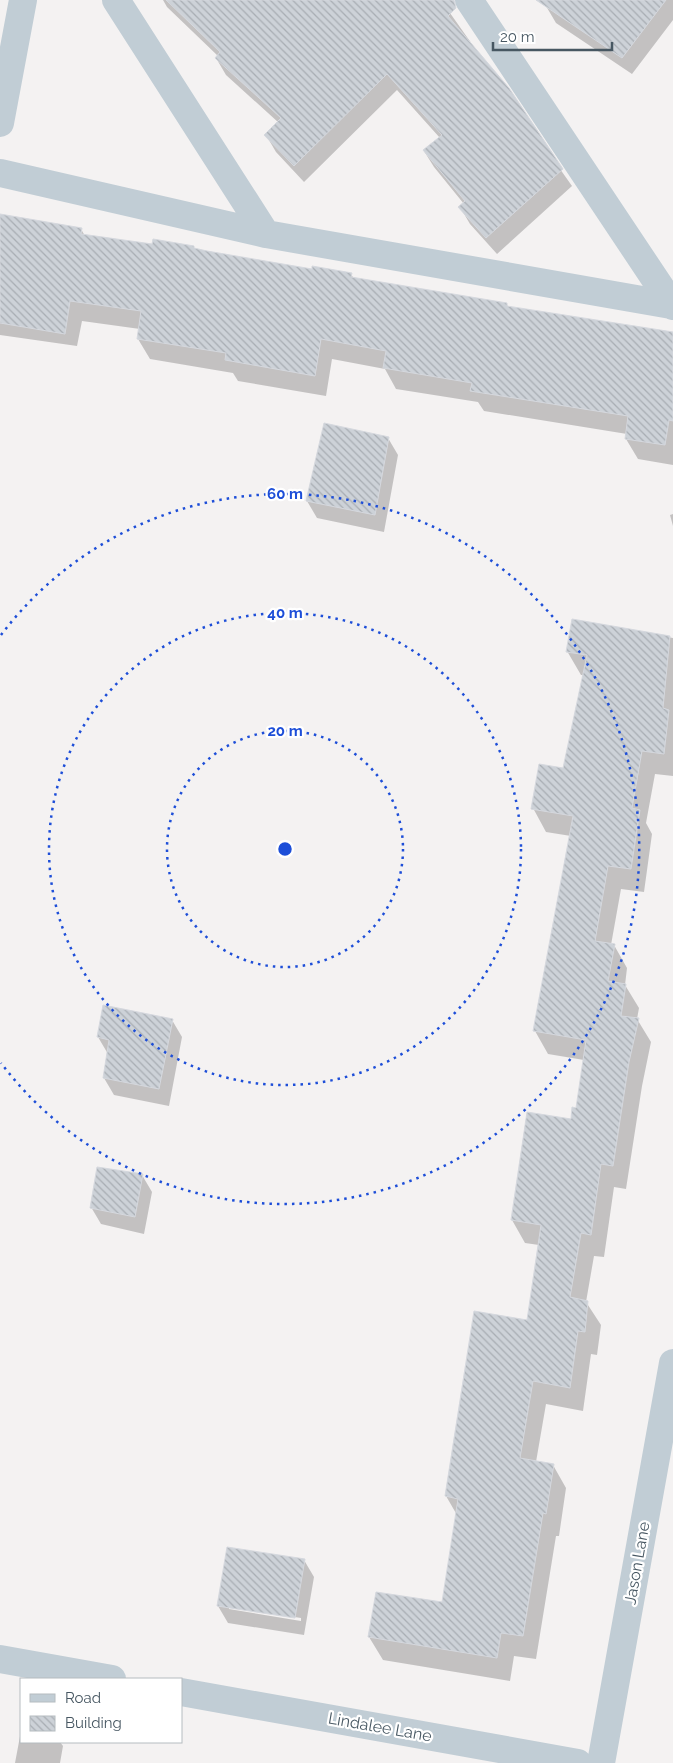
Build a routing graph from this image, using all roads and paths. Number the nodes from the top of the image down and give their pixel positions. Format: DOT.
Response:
graph roads {
  1 [pos="23,0"];
  2 [pos="116,0"];
  3 [pos="468,0"];
  4 [pos="0,123"];
  5 [pos="0,173"];
  6 [pos="266,234"];
  7 [pos="672,305"];
  8 [pos="673,1363"];
  9 [pos="0,1659"];
  10 [pos="106,1678"];
  11 [pos="182,1692"];
  12 [pos="578,1763"];
  13 [pos="601,1763"];
  1 -- 4 [label="street"];
  2 -- 6 [label="street"];
  3 -- 7 [label="street"];
  5 -- 6 [label="street"];
  6 -- 7 [label="street"];
  8 -- 13 [label="street, Jason Lane"];
  9 -- 10 [label="street"];
  11 -- 12 [label="street, Lindalee Lane"];
}
